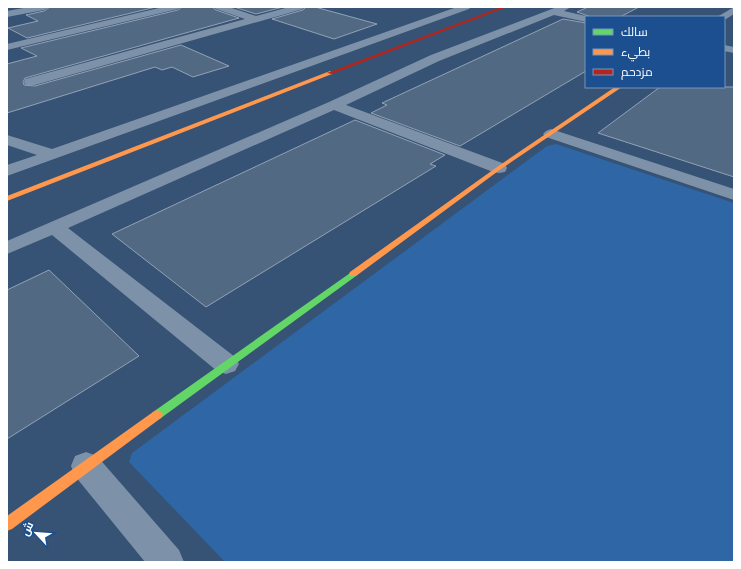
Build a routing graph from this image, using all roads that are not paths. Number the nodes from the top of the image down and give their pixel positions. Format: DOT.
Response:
graph roads {
  1 [pos="44,7"];
  2 [pos="175,7"];
  3 [pos="218,7"];
  4 [pos="300,7"];
  5 [pos="466,7"];
  6 [pos="505,7"];
  7 [pos="560,10"];
  8 [pos="734,10"];
  9 [pos="7,14"];
  10 [pos="724,16"];
  11 [pos="255,19"];
  12 [pos="585,19"];
  13 [pos="7,47"];
  14 [pos="30,82"];
  15 [pos="618,88"];
  16 [pos="334,105"];
  17 [pos="551,134"];
  18 [pos="7,140"];
  19 [pos="50,154"];
  20 [pos="499,168"];
  21 [pos="7,170"];
  22 [pos="734,195"];
  23 [pos="7,199"];
  24 [pos="54,227"];
  25 [pos="7,248"];
  26 [pos="226,364"];
  27 [pos="86,466"];
  28 [pos="7,524"];
  29 [pos="168,562"];
  1 -- 9 [label="street"];
  2 -- 13 [label="street"];
  3 -- 11 [label="street"];
  4 -- 11 [label="street"];
  5 -- 19 [label="street"];
  6 -- 23 [label="street"];
  7 -- 12 [label="street"];
  7 -- 16 [label="street"];
  8 -- 10 [label="street"];
  11 -- 14 [label="street"];
  15 -- 17 [label="street"];
  16 -- 20 [label="street"];
  16 -- 24 [label="street"];
  17 -- 20 [label="street"];
  17 -- 22 [label="street"];
  18 -- 19 [label="street"];
  19 -- 21 [label="street"];
  20 -- 26 [label="street"];
  24 -- 25 [label="street"];
  24 -- 26 [label="street"];
  26 -- 27 [label="street"];
  27 -- 28 [label="street"];
  27 -- 29 [label="street"];
}
